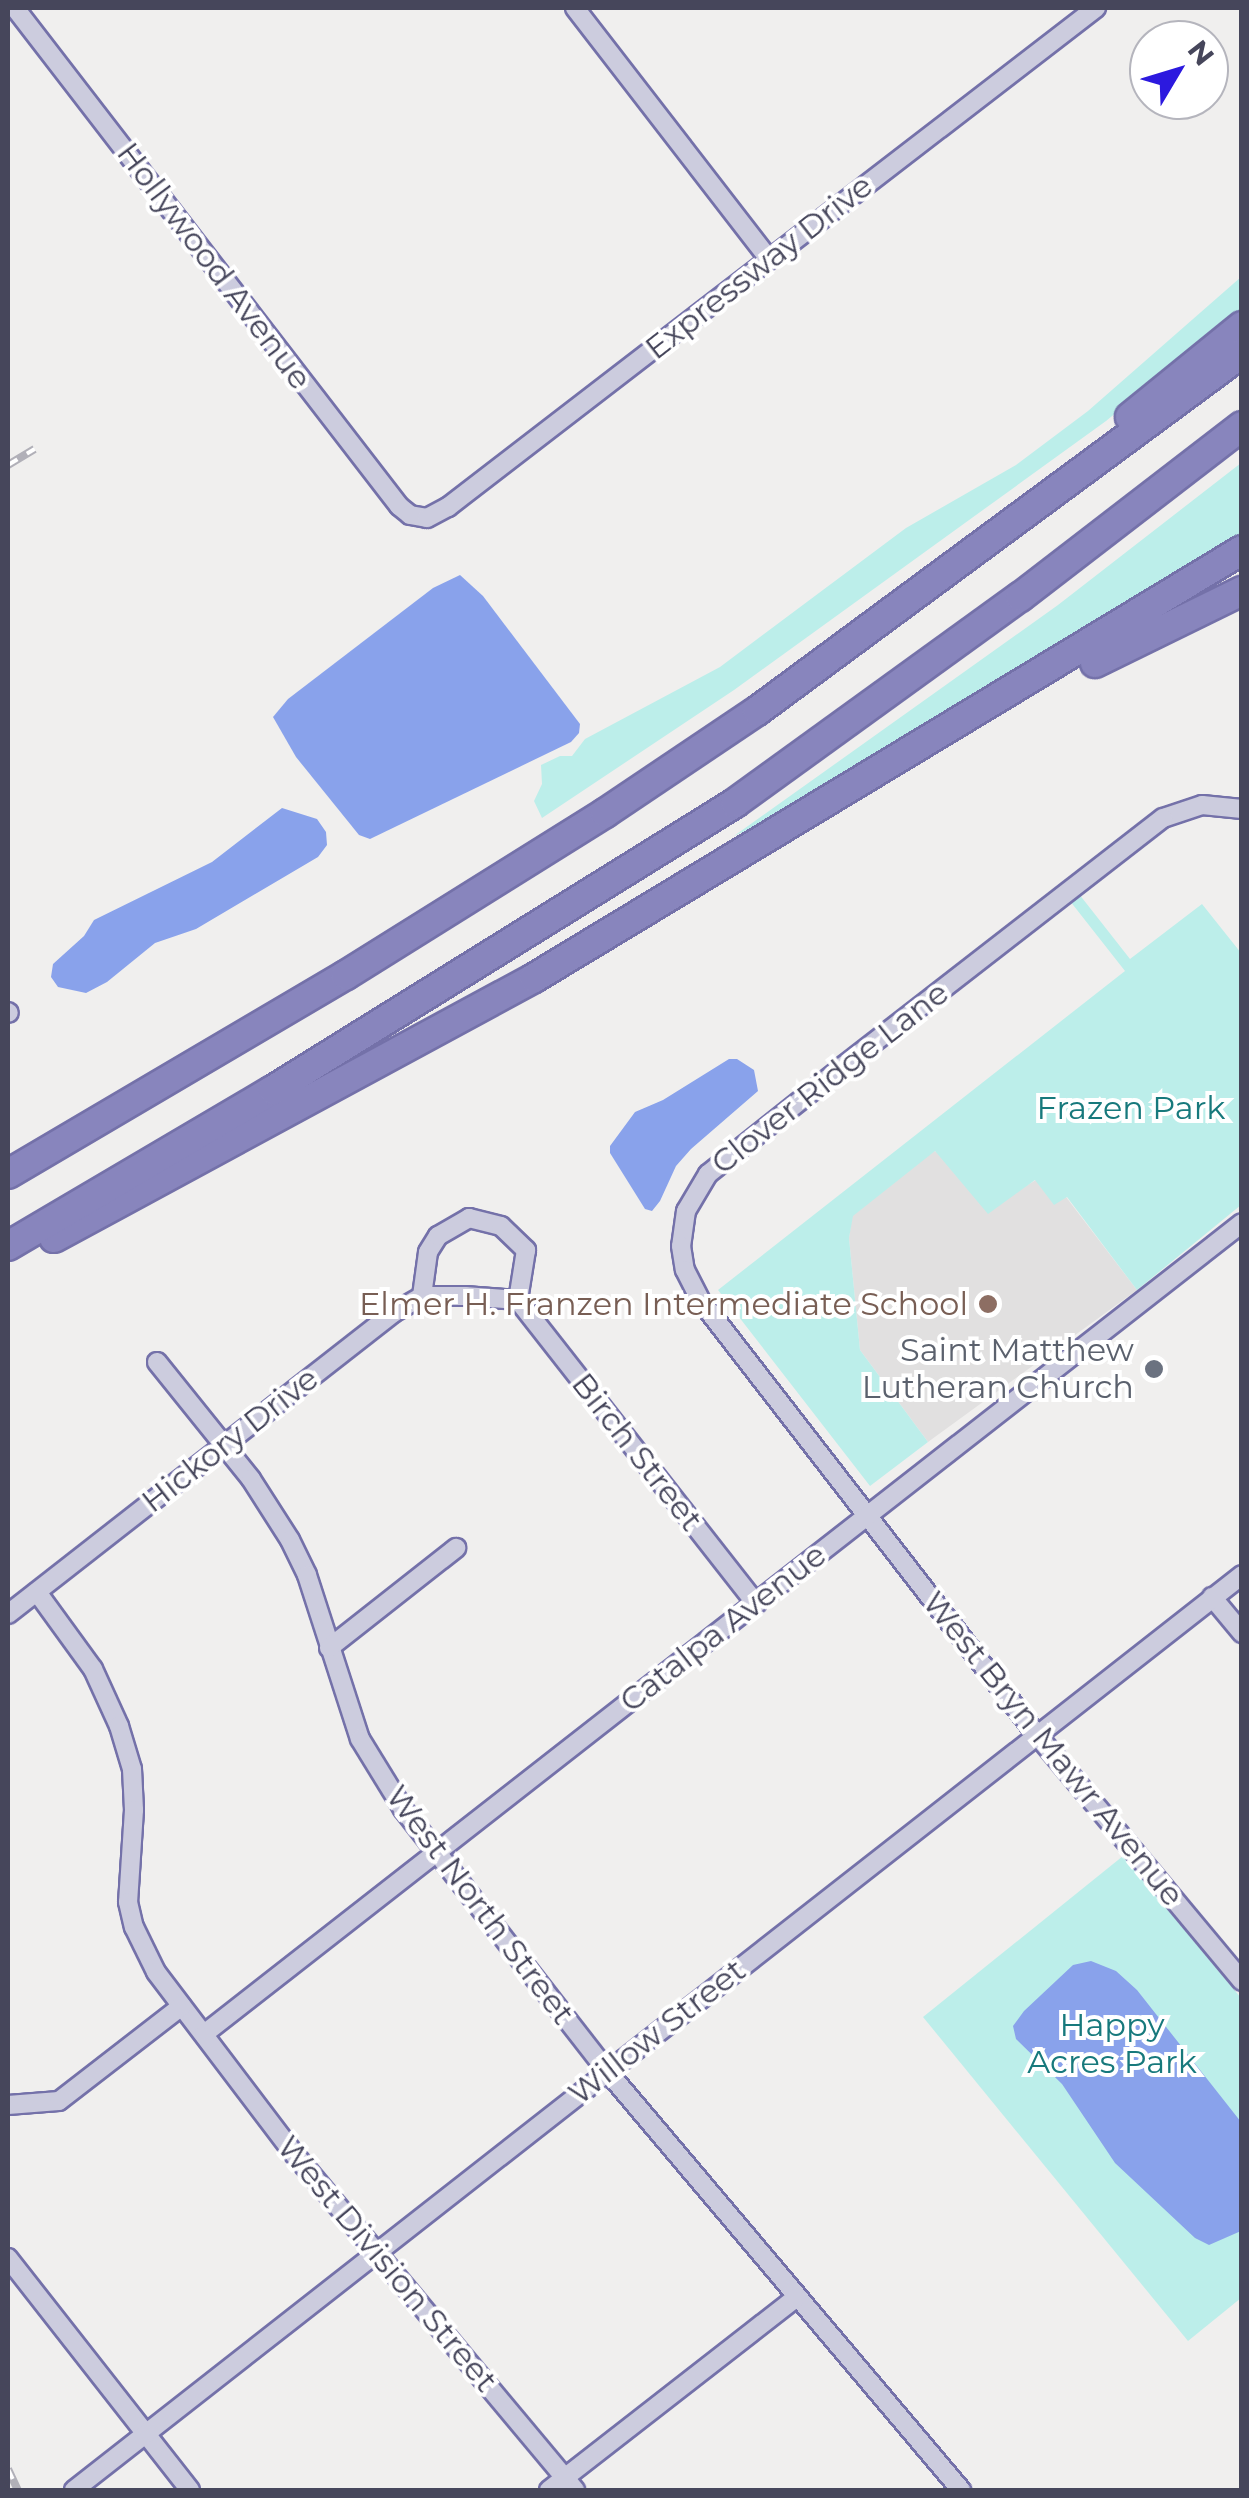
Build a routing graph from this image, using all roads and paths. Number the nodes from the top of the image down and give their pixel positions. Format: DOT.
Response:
graph roads {
  1 [pos="15,8"];
  2 [pos="574,8"];
  3 [pos="1096,8"];
  4 [pos="769,259"];
  5 [pos="1242,326"];
  6 [pos="1242,353"];
  7 [pos="1242,426"];
  8 [pos="418,518"];
  9 [pos="1242,550"];
  10 [pos="972,556"];
  11 [pos="1242,591"];
  12 [pos="854,786"];
  13 [pos="1242,808"];
  14 [pos="8,1174"];
  15 [pos="1242,1223"];
  16 [pos="8,1246"];
  17 [pos="8,1260"];
  18 [pos="422,1296"];
  19 [pos="518,1300"];
  20 [pos="158,1362"];
  21 [pos="224,1446"];
  22 [pos="866,1515"];
  23 [pos="456,1548"];
  24 [pos="1242,1575"];
  25 [pos="37,1592"];
  26 [pos="1212,1597"];
  27 [pos="756,1604"];
  28 [pos="8,1614"];
  29 [pos="1242,1633"];
  30 [pos="329,1648"];
  31 [pos="1037,1735"];
  32 [pos="436,1852"];
  33 [pos="1242,1981"];
  34 [pos="182,2006"];
  35 [pos="204,2034"];
  36 [pos="607,2070"];
  37 [pos="8,2105"];
  38 [pos="374,2252"];
  39 [pos="8,2258"];
  40 [pos="796,2297"];
  41 [pos="142,2435"];
  42 [pos="570,2484"];
  43 [pos="74,2490"];
  44 [pos="190,2490"];
  45 [pos="548,2490"];
  46 [pos="961,2490"];
  1 -- 8 [label="street, Hollywood Avenue"];
  2 -- 4 [label="street"];
  3 -- 4 [label="street, Expressway Drive"];
  4 -- 8 [label="street, Expressway Drive"];
  5 -- 10 [label="highway"];
  6 -- 10 [label="highway"];
  7 -- 16 [label="highway"];
  9 -- 12 [label="highway"];
  10 -- 14 [label="highway"];
  11 -- 12 [label="highway"];
  12 -- 17 [label="highway"];
  13 -- 22 [label="street, Clover Ridge Lane"];
  15 -- 22 [label="street, Catalpa Avenue"];
  18 -- 19 [label="street"];
  18 -- 19 [label="street"];
  18 -- 21 [label="street, Hickory Drive"];
  19 -- 27 [label="street, Birch Street"];
  20 -- 21 [label="street, West North Street"];
  21 -- 25 [label="street, Hickory Drive"];
  21 -- 30 [label="street, West North Street"];
  22 -- 27 [label="street, Catalpa Avenue"];
  22 -- 31 [label="street, West Bryn Mawr Avenue"];
  23 -- 30 [label="street"];
  24 -- 26 [label="street, Willow Street"];
  25 -- 28 [label="street, Hickory Drive"];
  25 -- 34 [label="street"];
  26 -- 29 [label="street"];
  26 -- 31 [label="street, Willow Street"];
  27 -- 32 [label="street, Catalpa Avenue"];
  30 -- 32 [label="street, West North Street"];
  31 -- 33 [label="street, West Bryn Mawr Avenue"];
  31 -- 36 [label="street, Willow Street"];
  32 -- 35 [label="street, Catalpa Avenue"];
  32 -- 36 [label="street, West North Street"];
  34 -- 35 [label="street, West Division Street"];
  34 -- 37 [label="street"];
  35 -- 38 [label="street, West Division Street"];
  36 -- 38 [label="street, Willow Street"];
  36 -- 40 [label="street, West North Street"];
  38 -- 41 [label="street, Willow Street"];
  38 -- 42 [label="street, West Division Street"];
  39 -- 41 [label="street"];
  40 -- 42 [label="street"];
  40 -- 46 [label="street, West North Street"];
  41 -- 43 [label="street, Willow Street"];
  41 -- 44 [label="street"];
  42 -- 45 [label="street"];
}
